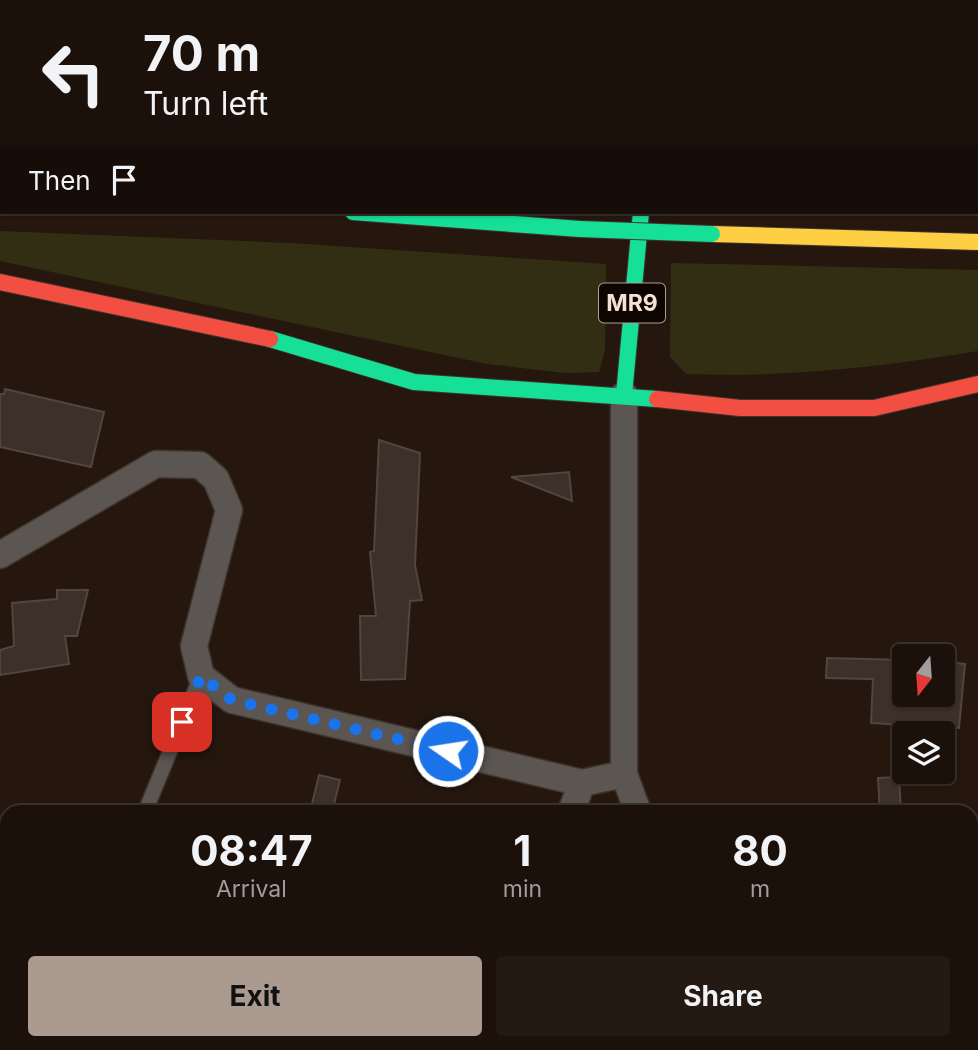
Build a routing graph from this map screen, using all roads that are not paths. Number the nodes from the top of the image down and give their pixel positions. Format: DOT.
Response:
graph roads {
  1 [pos="379,214"];
  2 [pos="641,214"];
  3 [pos="978,242"];
  4 [pos="0,282"];
  5 [pos="978,384"];
  6 [pos="624,394"];
  7 [pos="0,555"];
  8 [pos="201,676"];
  9 [pos="624,774"];
  10 [pos="582,783"];
  11 [pos="148,805"];
  12 [pos="573,805"];
  13 [pos="635,805"];
  1 -- 3 [label="main road, bridge"];
  2 -- 6 [label="main road, MR9"];
  4 -- 6 [label="main road"];
  5 -- 6 [label="main road"];
  6 -- 9 [label="street"];
  7 -- 8 [label="street"];
  8 -- 10 [label="street"];
  8 -- 11 [label="lane"];
  9 -- 10 [label="street"];
  9 -- 13 [label="street"];
  10 -- 12 [label="street"];
}
